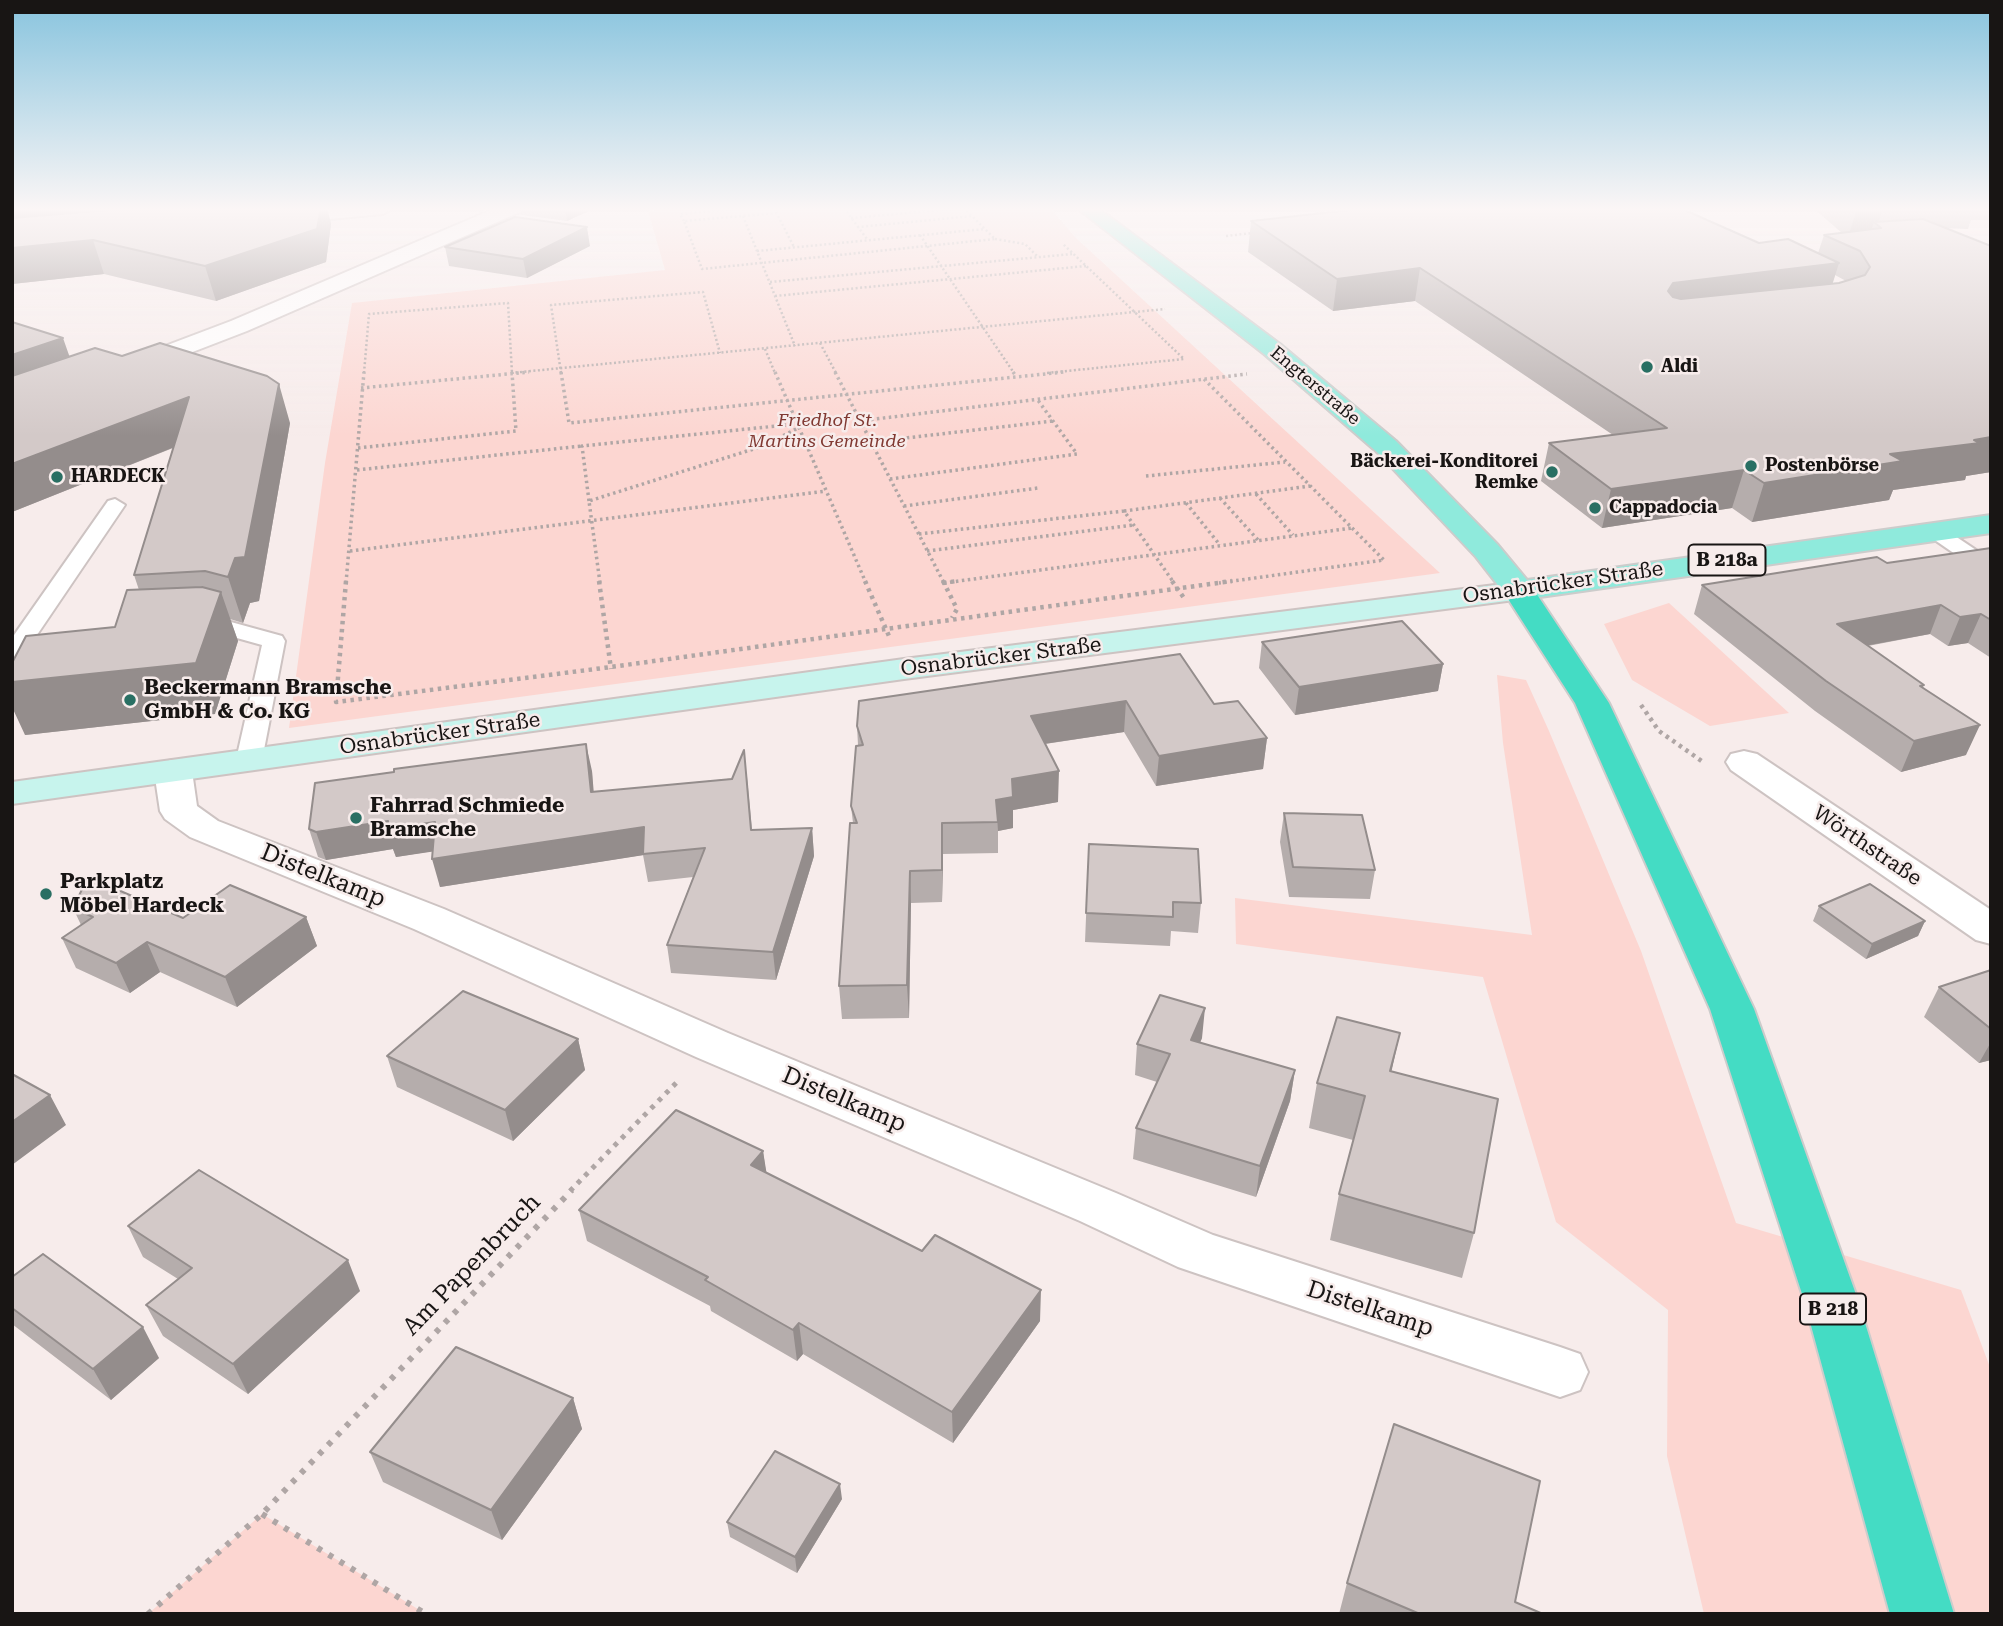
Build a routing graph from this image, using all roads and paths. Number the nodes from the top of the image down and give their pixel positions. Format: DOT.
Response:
graph roads {
  1 [pos="337,284"];
  2 [pos="771,284"];
  3 [pos="900,284"];
  4 [pos="953,284"];
  5 [pos="1104,284"];
  6 [pos="1186,284"];
  7 [pos="775,296"];
  8 [pos="1154,310"];
  9 [pos="1133,312"];
  10 [pos="983,327"];
  11 [pos="820,343"];
  12 [pos="795,346"];
  13 [pos="765,349"];
  14 [pos="719,353"];
  15 [pos="1293,368"];
  16 [pos="560,369"];
  17 [pos="512,373"];
  18 [pos="109,375"];
  19 [pos="1016,376"];
  20 [pos="1204,379"];
  21 [pos="361,388"];
  22 [pos="845,394"];
  23 [pos="1037,399"];
  24 [pos="786,400"];
  25 [pos="859,421"];
  26 [pos="1053,421"];
  27 [pos="797,426"];
  28 [pos="871,442"];
  29 [pos="582,446"];
  30 [pos="358,448"];
  31 [pos="1286,462"];
  32 [pos="357,471"];
  33 [pos="1146,477"];
  34 [pos="890,479"];
  35 [pos="1310,486"];
  36 [pos="1038,488"];
  37 [pos="826,491"];
  38 [pos="1256,494"];
  39 [pos="1220,498"];
  40 [pos="589,501"];
  41 [pos="1185,503"];
  42 [pos="115,505"];
  43 [pos="904,506"];
  44 [pos="1124,511"];
  45 [pos="591,520"];
  46 [pos="1991,524"];
  47 [pos="1133,525"];
  48 [pos="1352,528"];
  49 [pos="1936,532"];
  50 [pos="919,534"];
  51 [pos="1293,536"];
  52 [pos="1259,541"];
  53 [pos="1221,546"];
  54 [pos="350,551"];
  55 [pos="927,551"];
  56 [pos="1153,555"];
  57 [pos="1991,570"];
  58 [pos="943,583"];
  59 [pos="1178,590"];
  60 [pos="1519,591"];
  61 [pos="951,619"];
  62 [pos="178,628"];
  63 [pos="886,628"];
  64 [pos="1206,631"];
  65 [pos="54,636"];
  66 [pos="19,646"];
  67 [pos="611,667"];
  68 [pos="904,669"];
  69 [pos="249,760"];
  70 [pos="1744,762"];
  71 [pos="173,771"];
  72 [pos="12,793"];
  73 [pos="1991,930"];
  74 [pos="712,1045"];
  75 [pos="1560,1371"];
  76 [pos="262,1514"];
  77 [pos="148,1614"];
  78 [pos="426,1614"];
  79 [pos="1922,1614"];
  1 -- 18 [label="street"];
  2 -- 7 [label="path"];
  3 -- 7 [label="path"];
  4 -- 10 [label="path"];
  5 -- 9 [label="path"];
  6 -- 15 [label="main road, Engterstraße / B 218"];
  7 -- 12 [label="path"];
  8 -- 9 [label="path"];
  9 -- 10 [label="path"];
  9 -- 19 [label="path"];
  10 -- 11 [label="path"];
  10 -- 19 [label="path"];
  11 -- 12 [label="path"];
  11 -- 22 [label="path"];
  12 -- 13 [label="path"];
  13 -- 14 [label="path"];
  13 -- 24 [label="path"];
  14 -- 16 [label="path"];
  14 -- 16 [label="path"];
  15 -- 20 [label="path"];
  15 -- 60 [label="main road, Engterstraße / B 218"];
  16 -- 17 [label="path"];
  16 -- 24 [label="path"];
  17 -- 21 [label="path"];
  17 -- 21 [label="path"];
  17 -- 30 [label="path"];
  19 -- 22 [label="path"];
  20 -- 23 [label="path"];
  20 -- 31 [label="path"];
  21 -- 30 [label="path"];
  22 -- 24 [label="path"];
  22 -- 25 [label="path"];
  23 -- 25 [label="path"];
  23 -- 26 [label="path"];
  24 -- 27 [label="path"];
  25 -- 28 [label="path"];
  26 -- 28 [label="path"];
  26 -- 34 [label="path"];
  27 -- 29 [label="path"];
  27 -- 37 [label="path"];
  27 -- 40 [label="path"];
  28 -- 34 [label="path"];
  29 -- 32 [label="path"];
  29 -- 40 [label="path"];
  30 -- 32 [label="path"];
  31 -- 33 [label="path"];
  31 -- 35 [label="path"];
  32 -- 54 [label="path"];
  34 -- 43 [label="path"];
  35 -- 38 [label="path"];
  35 -- 48 [label="path"];
  36 -- 43 [label="path"];
  37 -- 45 [label="path"];
  37 -- 63 [label="path"];
  38 -- 39 [label="path"];
  38 -- 51 [label="path"];
  39 -- 41 [label="path"];
  39 -- 52 [label="path"];
  40 -- 45 [label="path"];
  41 -- 44 [label="path"];
  41 -- 53 [label="path"];
  42 -- 66 [label="lane"];
  43 -- 50 [label="path"];
  44 -- 47 [label="path"];
  44 -- 50 [label="path"];
  45 -- 54 [label="path"];
  45 -- 67 [label="path"];
  46 -- 49 [label="main road, Osnabrücker Straße / B 218a"];
  47 -- 55 [label="path"];
  47 -- 56 [label="path"];
  48 -- 51 [label="path"];
  48 -- 59 [label="path"];
  49 -- 57 [label="lane"];
  49 -- 60 [label="main road, Osnabrücker Straße / B 218a"];
  50 -- 55 [label="path"];
  51 -- 52 [label="path"];
  52 -- 53 [label="path"];
  53 -- 56 [label="path"];
  54 -- 67 [label="path"];
  55 -- 58 [label="path"];
  56 -- 58 [label="path"];
  56 -- 59 [label="path"];
  58 -- 61 [label="path"];
  59 -- 61 [label="path"];
  59 -- 64 [label="path"];
  60 -- 64 [label="main road, Osnabrücker Straße"];
  60 -- 79 [label="highway, B 218"];
  61 -- 63 [label="path"];
  62 -- 69 [label="lane"];
  63 -- 67 [label="path"];
  63 -- 68 [label="path"];
  64 -- 68 [label="main road, Osnabrücker Straße"];
  65 -- 66 [label="lane"];
  68 -- 69 [label="main road, Osnabrücker Straße"];
  69 -- 71 [label="main road, Osnabrücker Straße"];
  70 -- 73 [label="street, Wörthstraße"];
  71 -- 72 [label="main road, Osnabrücker Straße"];
  71 -- 74 [label="street, Distelkamp"];
  74 -- 75 [label="street, Distelkamp"];
  74 -- 76 [label="path, Am Papenbruch"];
  76 -- 77 [label="path, Am Papenbruch"];
  76 -- 78 [label="path"];
}
